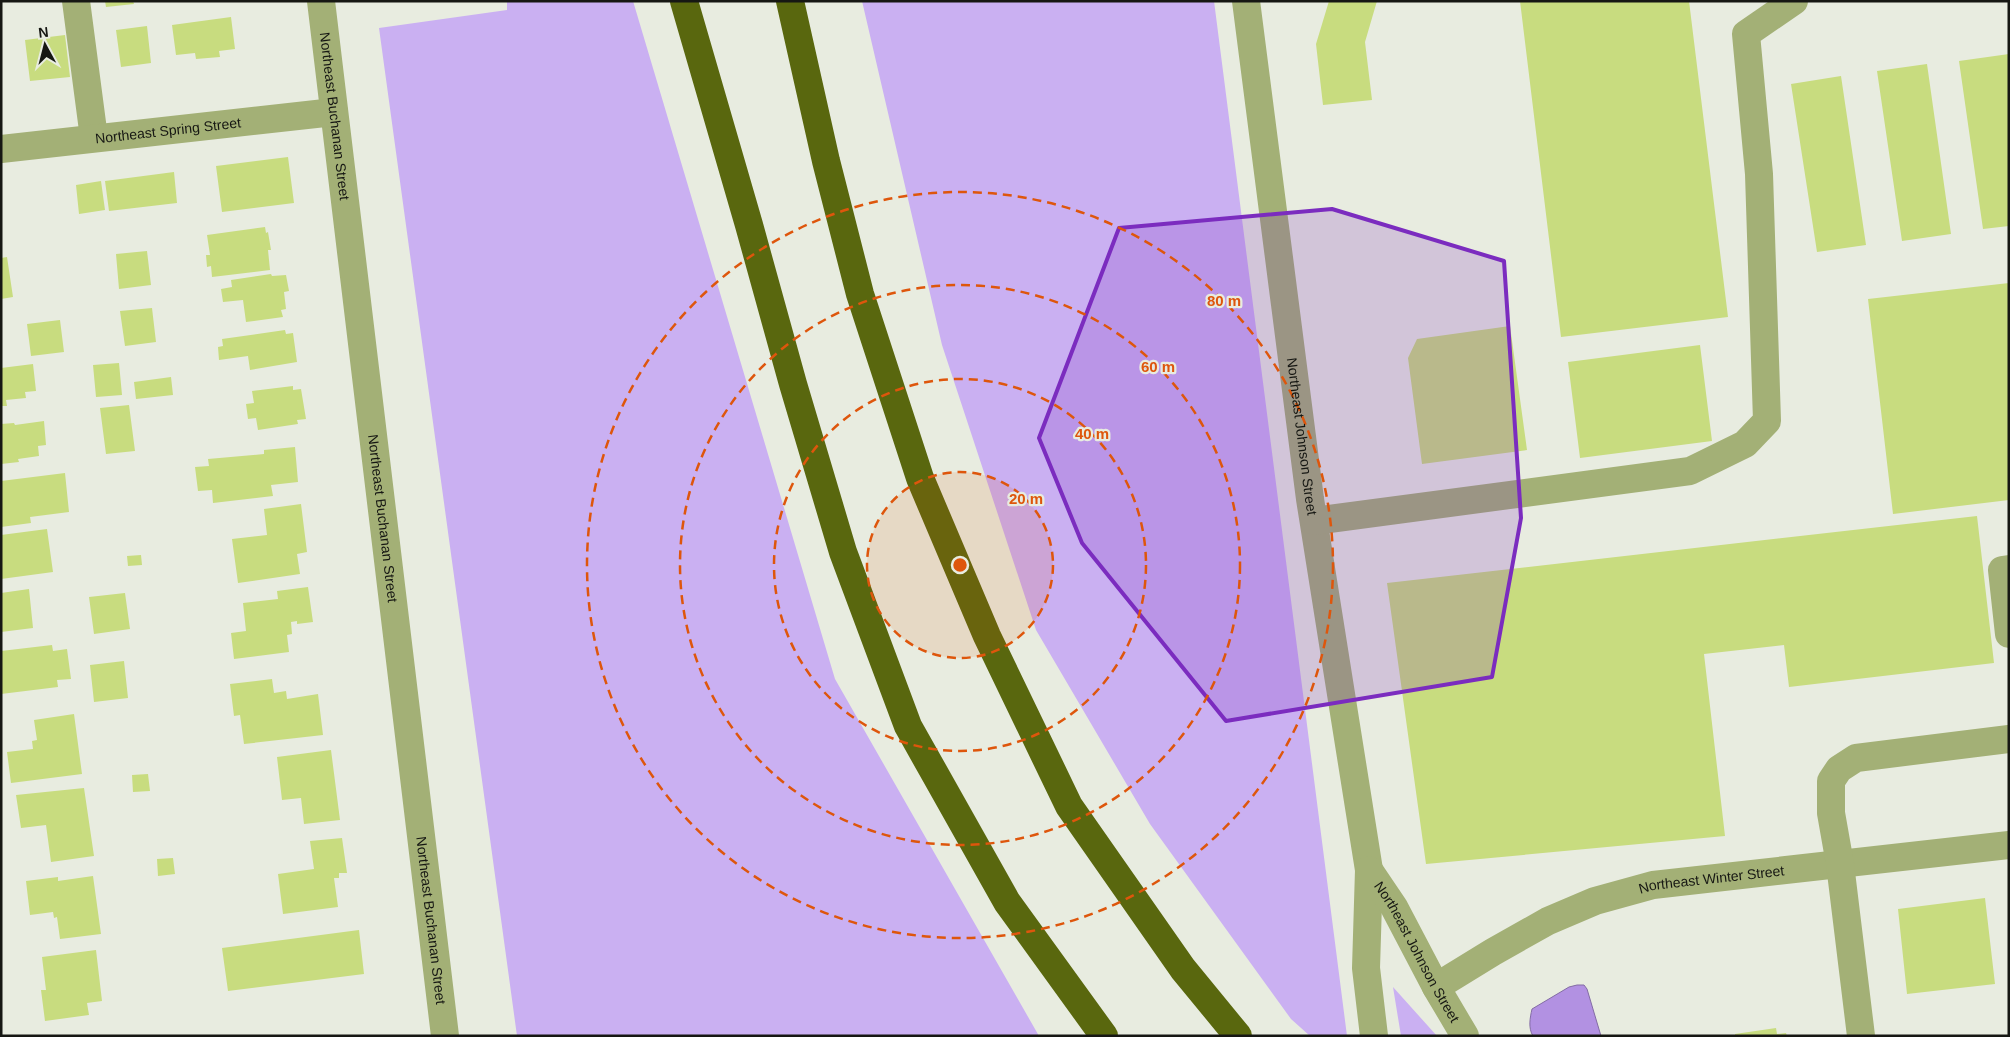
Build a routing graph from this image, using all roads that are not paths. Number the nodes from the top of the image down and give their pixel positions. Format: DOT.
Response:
graph roads {
  1 [pos="76,1"];
  2 [pos="321,1"];
  3 [pos="684,1"];
  4 [pos="790,1"];
  5 [pos="1246,1"];
  6 [pos="1794,1"];
  7 [pos="334,112"];
  8 [pos="94,138"];
  9 [pos="1,149"];
  10 [pos="1314,522"];
  11 [pos="2009,569"];
  12 [pos="2009,634"];
  13 [pos="2009,739"];
  14 [pos="2009,845"];
  15 [pos="1840,864"];
  16 [pos="1369,870"];
  17 [pos="1436,987"];
  18 [pos="445,1036"];
  19 [pos="1104,1036"];
  20 [pos="1238,1036"];
  21 [pos="1374,1036"];
  22 [pos="1465,1036"];
  23 [pos="1861,1036"];
  1 -- 8 [label="street"];
  2 -- 7 [label="street, Northeast Buchanan Street"];
  3 -- 19 [label="highway"];
  4 -- 20 [label="highway"];
  5 -- 10 [label="street, Northeast Johnson Street"];
  6 -- 10 [label="street"];
  7 -- 8 [label="street, Northeast Spring Street"];
  7 -- 18 [label="street, Northeast Buchanan Street"];
  8 -- 9 [label="street, Northeast Spring Street"];
  10 -- 16 [label="street, Northeast Johnson Street"];
  11 -- 12 [label="street"];
  13 -- 15 [label="street"];
  14 -- 15 [label="street, Northeast Winter Street"];
  15 -- 17 [label="street, Northeast Winter Street"];
  15 -- 23 [label="street"];
  16 -- 17 [label="street, Northeast Johnson Street"];
  16 -- 21 [label="street, Northeast Johnson Street"];
  17 -- 22 [label="street, Northeast Johnson Street"];
}
